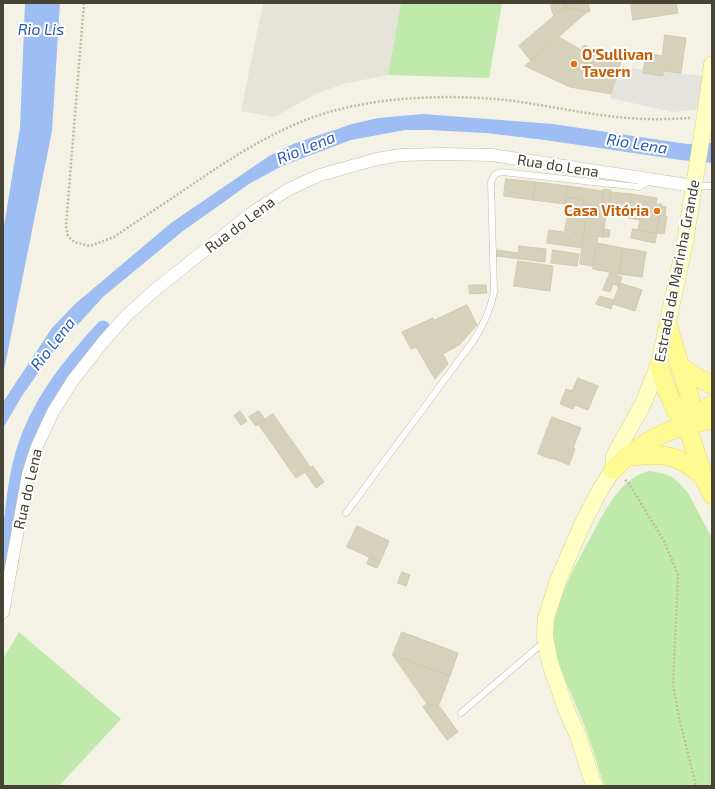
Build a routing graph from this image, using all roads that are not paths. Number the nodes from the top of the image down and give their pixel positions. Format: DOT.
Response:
graph roads {
  1 [pos="712,64"];
  2 [pos="652,180"];
  3 [pos="694,181"];
  4 [pos="712,186"];
  5 [pos="668,326"];
  6 [pos="659,364"];
  7 [pos="680,366"];
  8 [pos="712,385"];
  9 [pos="712,405"];
  10 [pos="712,419"];
  11 [pos="687,425"];
  12 [pos="625,457"];
  13 [pos="612,470"];
  14 [pos="704,478"];
  15 [pos="712,495"];
  16 [pos="346,513"];
  17 [pos="3,612"];
  18 [pos="545,641"];
  19 [pos="461,713"];
  20 [pos="594,786"];
  1 -- 3 [label="main road, Estrada da Marinha Grande"];
  2 -- 3 [label="street, Rua do Lena"];
  2 -- 16 [label="lane"];
  2 -- 17 [label="street, Rua do Lena"];
  3 -- 4 [label="lane"];
  3 -- 5 [label="main road, Estrada da Marinha Grande"];
  5 -- 6 [label="main road, Estrada da Marinha Grande"];
  5 -- 7 [label="main road"];
  6 -- 11 [label="main road"];
  6 -- 13 [label="main road, Estrada da Marinha Grande"];
  7 -- 8 [label="main road"];
  7 -- 11 [label="main road"];
  9 -- 11 [label="main road"];
  10 -- 11 [label="main road"];
  11 -- 12 [label="main road"];
  11 -- 14 [label="main road"];
  12 -- 13 [label="main road"];
  12 -- 14 [label="main road"];
  13 -- 18 [label="main road, Estrada da Marinha Grande"];
  14 -- 15 [label="main road"];
  18 -- 19 [label="lane"];
  18 -- 20 [label="main road, Estrada da Marinha Grande"];
}
